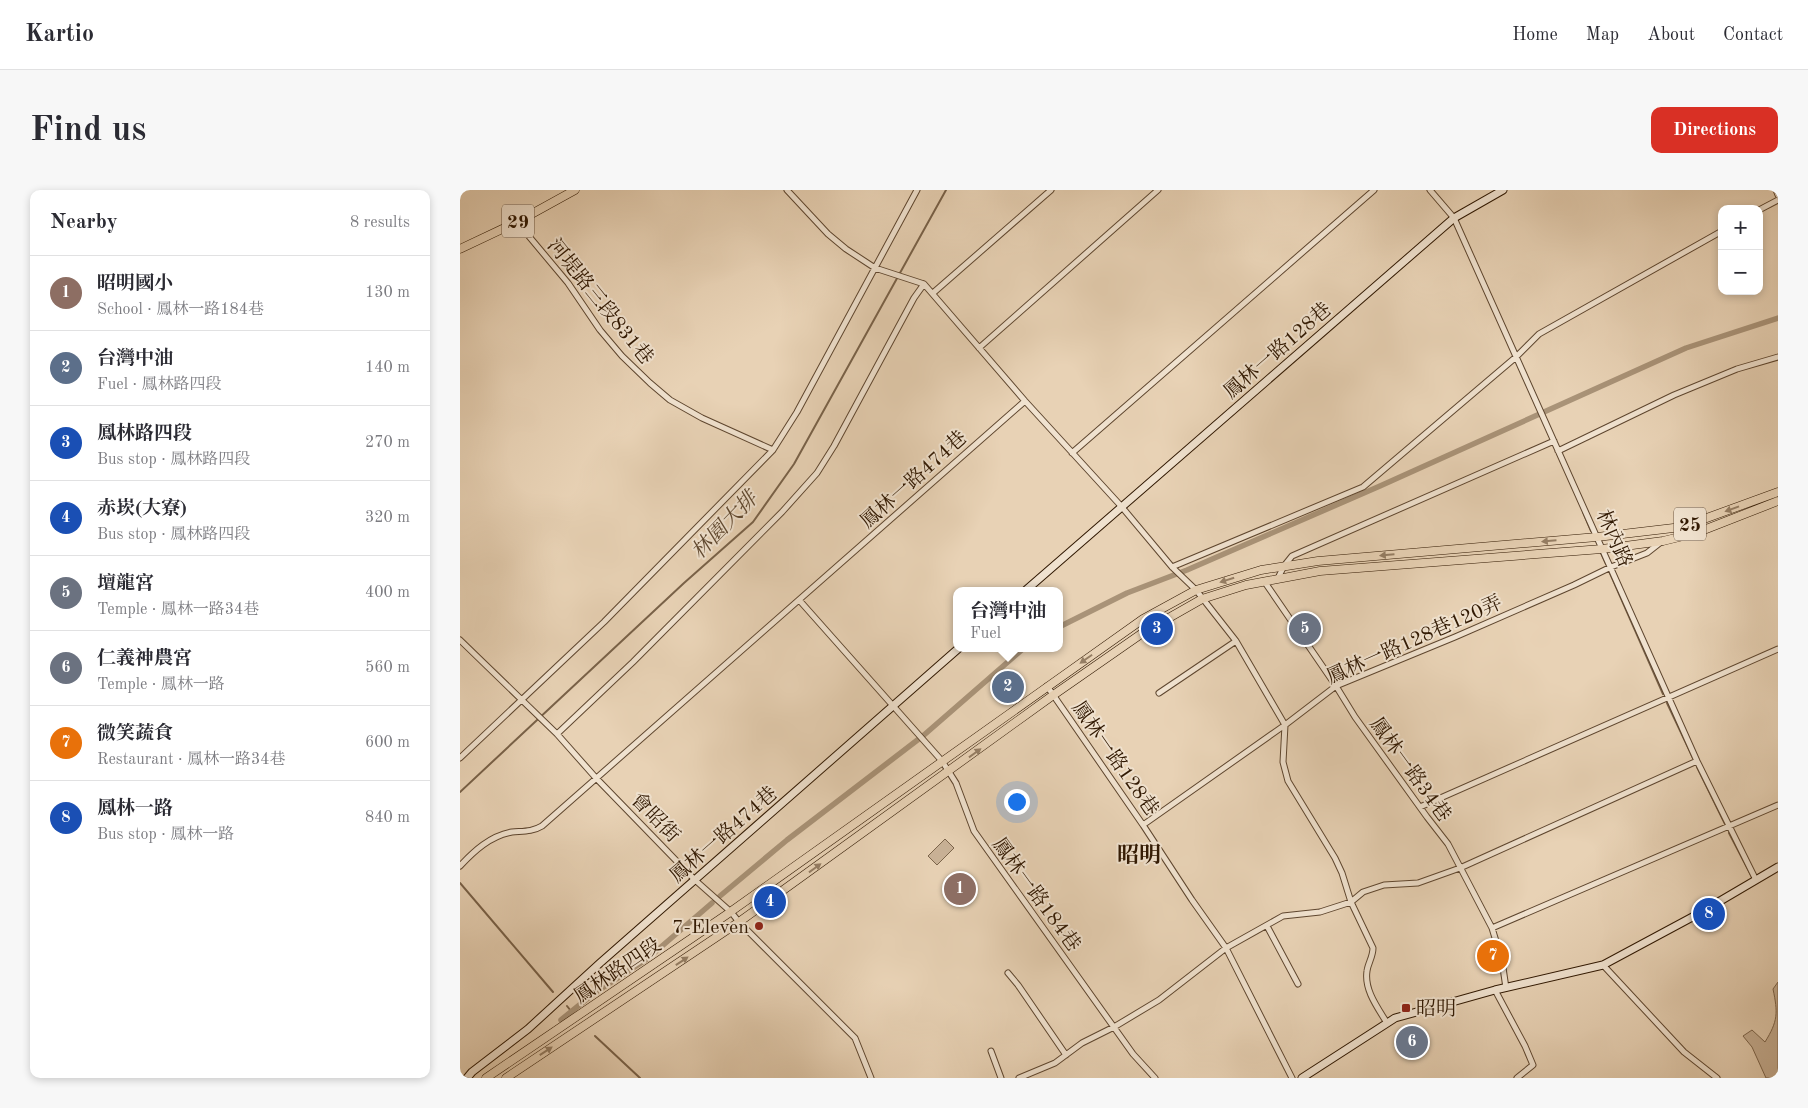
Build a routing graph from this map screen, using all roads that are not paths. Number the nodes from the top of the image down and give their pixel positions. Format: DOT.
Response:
graph roads {
  1 [pos="575,190"];
  2 [pos="786,190"];
  3 [pos="918,190"];
  4 [pos="1051,190"];
  5 [pos="1158,190"];
  6 [pos="1374,190"];
  7 [pos="1430,190"];
  8 [pos="1503,190"];
  9 [pos="1776,190"];
  10 [pos="1778,196"];
  11 [pos="1778,200"];
  12 [pos="1763,208"];
  13 [pos="1454,218"];
  14 [pos="517,222"];
  15 [pos="1718,233"];
  16 [pos="460,249"];
  17 [pos="875,268"];
  18 [pos="922,283"];
  19 [pos="933,293"];
  20 [pos="979,348"];
  21 [pos="1516,357"];
  22 [pos="1778,357"];
  23 [pos="1025,401"];
  24 [pos="1554,441"];
  25 [pos="773,450"];
  26 [pos="1558,451"];
  27 [pos="1072,453"];
  28 [pos="1778,492"];
  29 [pos="1778,501"];
  30 [pos="1121,506"];
  31 [pos="1597,537"];
  32 [pos="1663,541"];
  33 [pos="1602,549"];
  34 [pos="1284,566"];
  35 [pos="1610,567"];
  36 [pos="1174,569"];
  37 [pos="1278,578"];
  38 [pos="1264,581"];
  39 [pos="1030,587"];
  40 [pos="1196,590"];
  41 [pos="1202,599"];
  42 [pos="800,601"];
  43 [pos="461,641"];
  44 [pos="1236,641"];
  45 [pos="1778,649"];
  46 [pos="955,652"];
  47 [pos="1047,686"];
  48 [pos="1336,686"];
  49 [pos="1159,694"];
  50 [pos="1052,696"];
  51 [pos="1669,696"];
  52 [pos="524,701"];
  53 [pos="893,707"];
  54 [pos="1286,725"];
  55 [pos="556,732"];
  56 [pos="460,758"];
  57 [pos="942,761"];
  58 [pos="1697,761"];
  59 [pos="949,771"];
  60 [pos="596,778"];
  61 [pos="1778,806"];
  62 [pos="1420,807"];
  63 [pos="1143,825"];
  64 [pos="1728,828"];
  65 [pos="460,866"];
  66 [pos="1778,867"];
  67 [pos="1460,868"];
  68 [pos="695,880"];
  69 [pos="1756,880"];
  70 [pos="1351,902"];
  71 [pos="731,912"];
  72 [pos="738,922"];
  73 [pos="1267,926"];
  74 [pos="1492,928"];
  75 [pos="1226,948"];
  76 [pos="1603,965"];
  77 [pos="1008,973"];
  78 [pos="1298,984"];
  79 [pos="1506,988"];
  80 [pos="1494,990"];
  81 [pos="1387,1023"];
  82 [pos="1114,1027"];
  83 [pos="991,1051"];
  84 [pos="1066,1055"];
  85 [pos="468,1078"];
  86 [pos="486,1078"];
  87 [pos="506,1078"];
  88 [pos="872,1078"];
  89 [pos="1000,1078"];
  90 [pos="1018,1078"];
  91 [pos="1155,1078"];
  92 [pos="1292,1078"];
  93 [pos="1302,1078"];
  94 [pos="1517,1078"];
  95 [pos="1717,1078"];
  1 -- 14 [label="main road, 29"];
  2 -- 17 [label="street"];
  3 -- 17 [label="street"];
  4 -- 19 [label="street"];
  5 -- 20 [label="street"];
  6 -- 27 [label="street"];
  7 -- 13 [label="street, 林內路"];
  8 -- 13 [label="street, 鳳林一路128巷"];
  9 -- 10 [label="street"];
  11 -- 12 [label="street"];
  13 -- 21 [label="street, 林內路"];
  13 -- 30 [label="street, 鳳林一路128巷"];
  14 -- 16 [label="main road, 29"];
  14 -- 25 [label="street, 河堤路三段831巷"];
  15 -- 21 [label="street"];
  17 -- 18 [label="street"];
  17 -- 25 [label="street"];
  18 -- 19 [label="street"];
  18 -- 55 [label="street"];
  19 -- 20 [label="street"];
  20 -- 23 [label="street"];
  21 -- 24 [label="street, 林內路"];
  21 -- 36 [label="street"];
  22 -- 26 [label="street"];
  23 -- 27 [label="street"];
  23 -- 42 [label="street, 鳳林一路474巷"];
  24 -- 26 [label="street, 林內路"];
  24 -- 34 [label="street"];
  25 -- 52 [label="street"];
  26 -- 31 [label="street, 林內路"];
  27 -- 30 [label="street"];
  28 -- 31 [label="main road, 25, one-way"];
  29 -- 32 [label="main road, 25"];
  30 -- 36 [label="street"];
  30 -- 39 [label="street, 鳳林一路128巷"];
  31 -- 33 [label="street, 林內路"];
  31 -- 34 [label="main road, 鳳林路四段 / 25, one-way"];
  32 -- 33 [label="main road, 25"];
  32 -- 35 [label="street, 鳳林一路128巷120弄"];
  33 -- 35 [label="street, 林內路"];
  33 -- 37 [label="main road, 鳳林路四段 / 25"];
  34 -- 37 [label="street"];
  34 -- 40 [label="main road, 鳳林路四段 / 25, one-way"];
  35 -- 48 [label="street, 鳳林一路128巷120弄"];
  35 -- 51 [label="street, 林內路"];
  36 -- 40 [label="street"];
  37 -- 38 [label="main road, 鳳林路四段 / 25"];
  38 -- 41 [label="main road, 鳳林路四段 / 25"];
  38 -- 48 [label="street, 鳳林一路34巷"];
  40 -- 41 [label="street"];
  40 -- 47 [label="main road, 鳳林路四段 / 25, one-way"];
  41 -- 44 [label="street"];
  41 -- 50 [label="main road, 鳳林路四段 / 25"];
  42 -- 53 [label="street"];
  42 -- 60 [label="street, 鳳林一路474巷"];
  43 -- 52 [label="street"];
  44 -- 49 [label="street"];
  44 -- 54 [label="street"];
  45 -- 51 [label="street"];
  46 -- 53 [label="street"];
  47 -- 50 [label="street, 鳳林一路128巷"];
  47 -- 57 [label="main road, 鳳林路四段 / 25"];
  48 -- 54 [label="street, 鳳林一路128巷120弄"];
  48 -- 62 [label="street, 鳳林一路34巷"];
  59 -- 50 [label="main road, 鳳林路四段 / 25, one-way"];
  50 -- 63 [label="street, 鳳林一路128巷"];
  51 -- 58 [label="street, 林內路"];
  51 -- 62 [label="street"];
  52 -- 55 [label="street, 會昭街"];
  52 -- 56 [label="street"];
  53 -- 57 [label="street"];
  53 -- 68 [label="street, 鳳林一路474巷"];
  54 -- 63 [label="street, 鳳林一路128巷120弄"];
  54 -- 70 [label="street"];
  55 -- 60 [label="street, 會昭街"];
  57 -- 59 [label="street"];
  57 -- 71 [label="main road, 鳳林路四段 / 25"];
  58 -- 64 [label="street, 林內路"];
  58 -- 67 [label="street"];
  72 -- 59 [label="main road, 鳳林路四段 / 25, one-way"];
  59 -- 82 [label="street, 鳳林一路184巷"];
  60 -- 65 [label="street, 鳳林一路474巷"];
  60 -- 68 [label="street, 會昭街"];
  61 -- 64 [label="street"];
  62 -- 67 [label="street, 鳳林一路34巷"];
  63 -- 75 [label="street, 鳳林一路128巷"];
  64 -- 69 [label="street, 林內路"];
  64 -- 74 [label="street"];
  66 -- 69 [label="street"];
  67 -- 70 [label="street"];
  67 -- 74 [label="street, 鳳林一路34巷"];
  68 -- 71 [label="street, 會昭街"];
  68 -- 85 [label="street, 鳳林一路474巷"];
  69 -- 76 [label="street"];
  70 -- 73 [label="street"];
  70 -- 81 [label="street"];
  71 -- 72 [label="street, 會昭街"];
  71 -- 86 [label="main road, 鳳林路四段 / 25"];
  87 -- 72 [label="main road, 鳳林路四段 / 25, one-way"];
  72 -- 88 [label="street, 會昭街"];
  73 -- 75 [label="street"];
  73 -- 78 [label="street"];
  74 -- 79 [label="street, 鳳林一路34巷"];
  75 -- 82 [label="street"];
  75 -- 92 [label="street, 鳳林一路128巷"];
  76 -- 79 [label="street"];
  76 -- 95 [label="street"];
  77 -- 84 [label="street"];
  79 -- 80 [label="street"];
  80 -- 81 [label="street"];
  80 -- 94 [label="street"];
  81 -- 93 [label="street"];
  82 -- 84 [label="street"];
  82 -- 91 [label="street, 鳳林一路184巷"];
  83 -- 89 [label="street"];
  84 -- 90 [label="street"];
}
